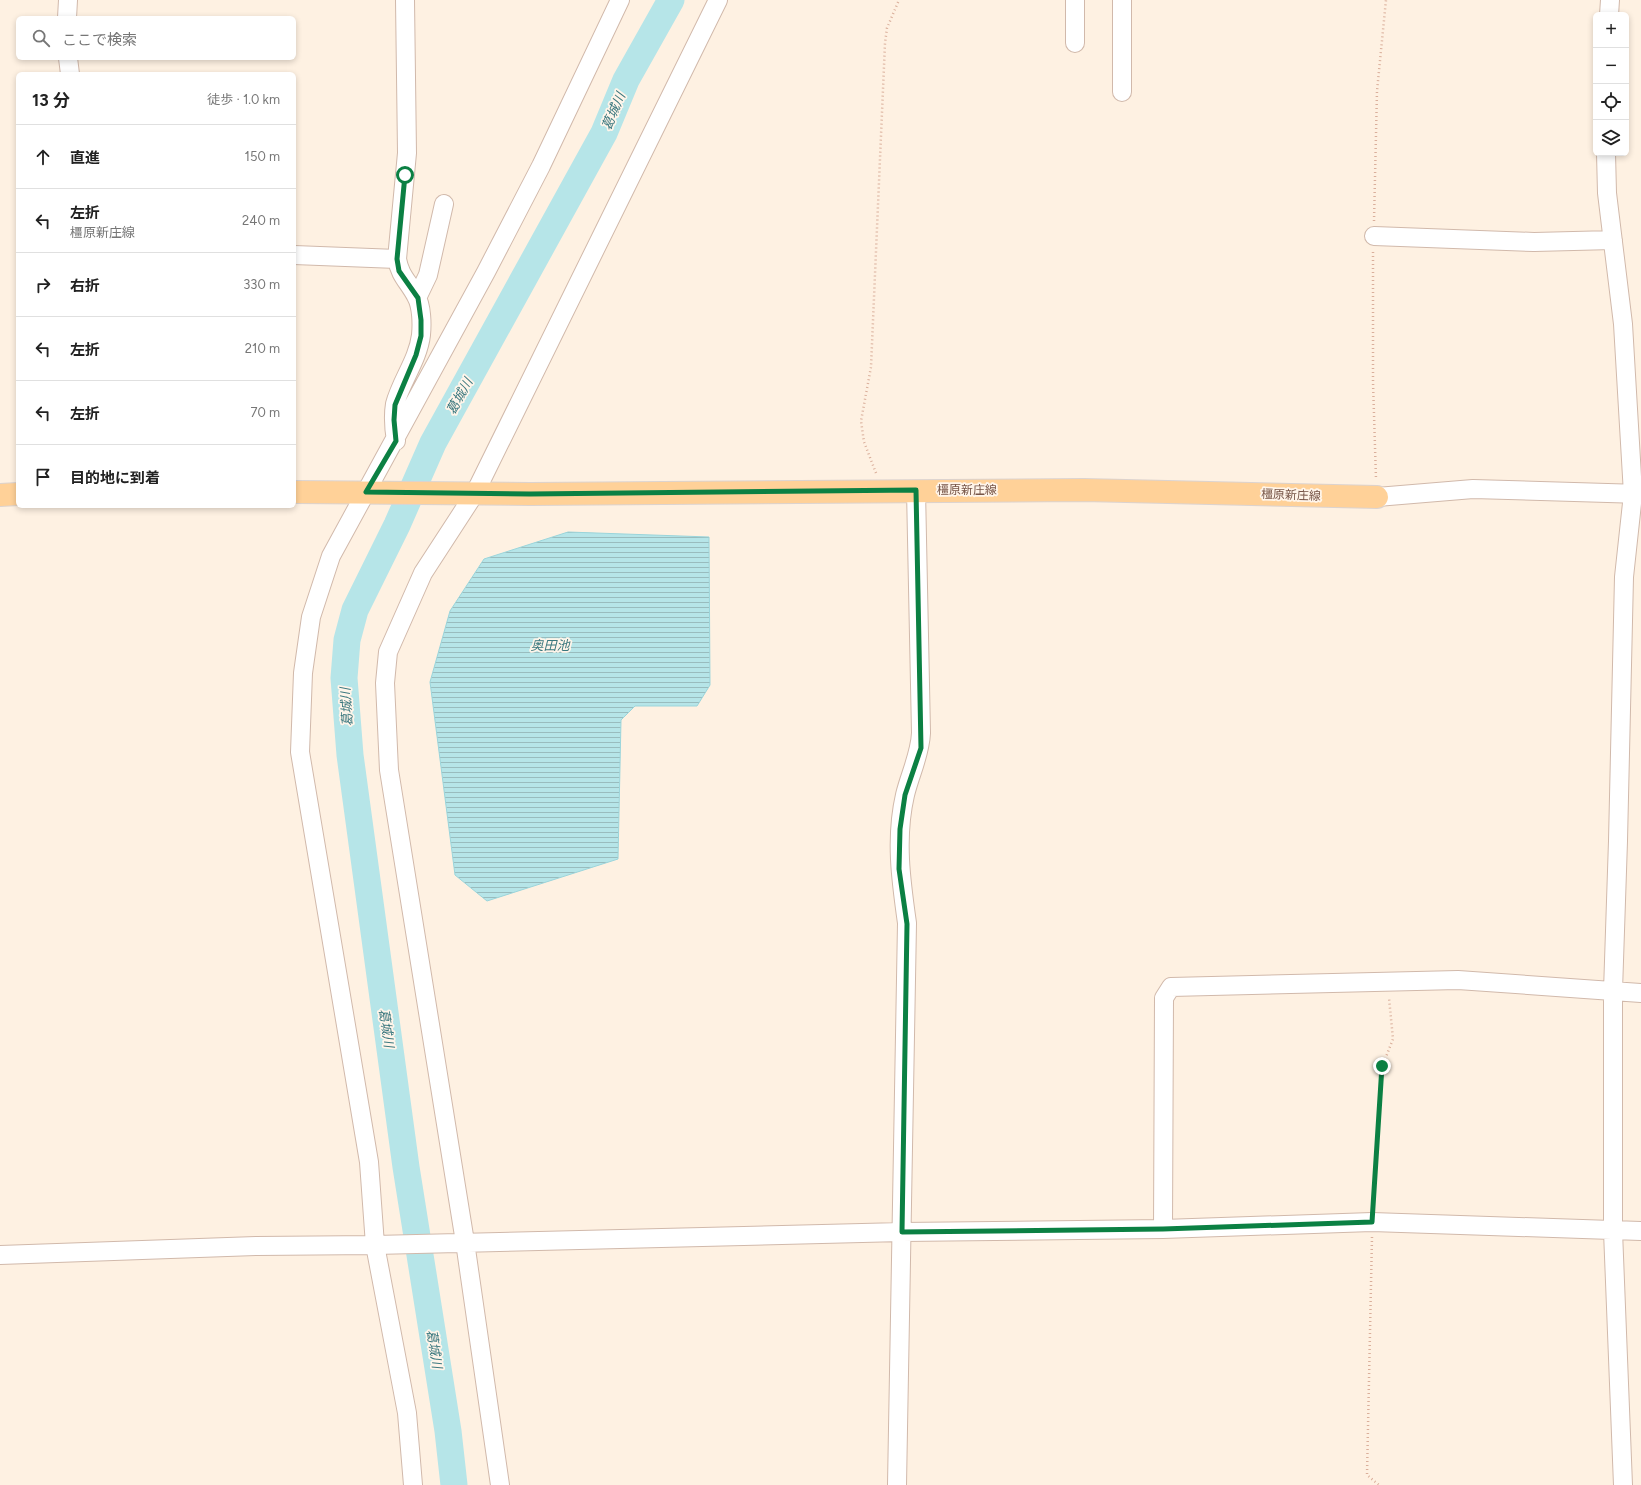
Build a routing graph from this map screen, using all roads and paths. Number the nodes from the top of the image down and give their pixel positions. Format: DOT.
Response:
graph roads {
  1 [pos="68,0"];
  2 [pos="405,0"];
  3 [pos="620,0"];
  4 [pos="718,0"];
  5 [pos="899,0"];
  6 [pos="1075,0"];
  7 [pos="1122,0"];
  8 [pos="1610,0"];
  9 [pos="1609,12"];
  10 [pos="67,16"];
  11 [pos="1075,43"];
  12 [pos="68,60"];
  13 [pos="70,72"];
  14 [pos="1122,92"];
  15 [pos="1606,156"];
  16 [pos="444,204"];
  17 [pos="1374,236"];
  18 [pos="1613,240"];
  19 [pos="296,255"];
  20 [pos="397,259"];
  21 [pos="418,298"];
  22 [pos="1633,355"];
  23 [pos="396,441"];
  24 [pos="916,490"];
  25 [pos="883,491"];
  26 [pos="296,492"];
  27 [pos="372,492"];
  28 [pos="475,493"];
  29 [pos="16,494"];
  30 [pos="1637,494"];
  31 [pos="0,495"];
  32 [pos="1377,497"];
  33 [pos="1388,981"];
  34 [pos="1613,991"];
  35 [pos="1641,992"];
  36 [pos="1372,1222"];
  37 [pos="1163,1229"];
  38 [pos="1613,1231"];
  39 [pos="1641,1231"];
  40 [pos="902,1232"];
  41 [pos="461,1243"];
  42 [pos="381,1245"];
  43 [pos="0,1254"];
  44 [pos="413,1485"];
  45 [pos="500,1485"];
  46 [pos="897,1485"];
  47 [pos="1379,1485"];
  48 [pos="1623,1485"];
  1 -- 10 [label="street"];
  2 -- 20 [label="street"];
  3 -- 23 [label="street"];
  4 -- 28 [label="street"];
  5 -- 25 [label="path"];
  6 -- 11 [label="street"];
  7 -- 14 [label="street"];
  8 -- 9 [label="street"];
  12 -- 13 [label="street"];
  15 -- 18 [label="street"];
  16 -- 21 [label="street"];
  17 -- 18 [label="street"];
  18 -- 22 [label="street"];
  19 -- 20 [label="street"];
  20 -- 21 [label="street"];
  21 -- 23 [label="street"];
  22 -- 30 [label="street"];
  23 -- 27 [label="street"];
  24 -- 25 [label="main road, 橿原新庄線"];
  24 -- 32 [label="main road, 橿原新庄線"];
  24 -- 40 [label="street"];
  25 -- 28 [label="main road, 橿原新庄線"];
  26 -- 27 [label="main road, 橿原新庄線"];
  27 -- 28 [label="main road, 橿原新庄線"];
  27 -- 42 [label="street"];
  28 -- 41 [label="street"];
  29 -- 31 [label="main road"];
  30 -- 32 [label="street"];
  30 -- 34 [label="street"];
  33 -- 34 [label="street"];
  33 -- 36 [label="path"];
  33 -- 37 [label="street"];
  34 -- 35 [label="street"];
  34 -- 38 [label="street"];
  36 -- 37 [label="street"];
  36 -- 38 [label="street"];
  36 -- 47 [label="path"];
  37 -- 40 [label="street"];
  38 -- 39 [label="street"];
  38 -- 48 [label="street"];
  40 -- 41 [label="street"];
  40 -- 46 [label="street"];
  41 -- 42 [label="street"];
  41 -- 45 [label="street"];
  42 -- 43 [label="street"];
  42 -- 44 [label="street"];
}
